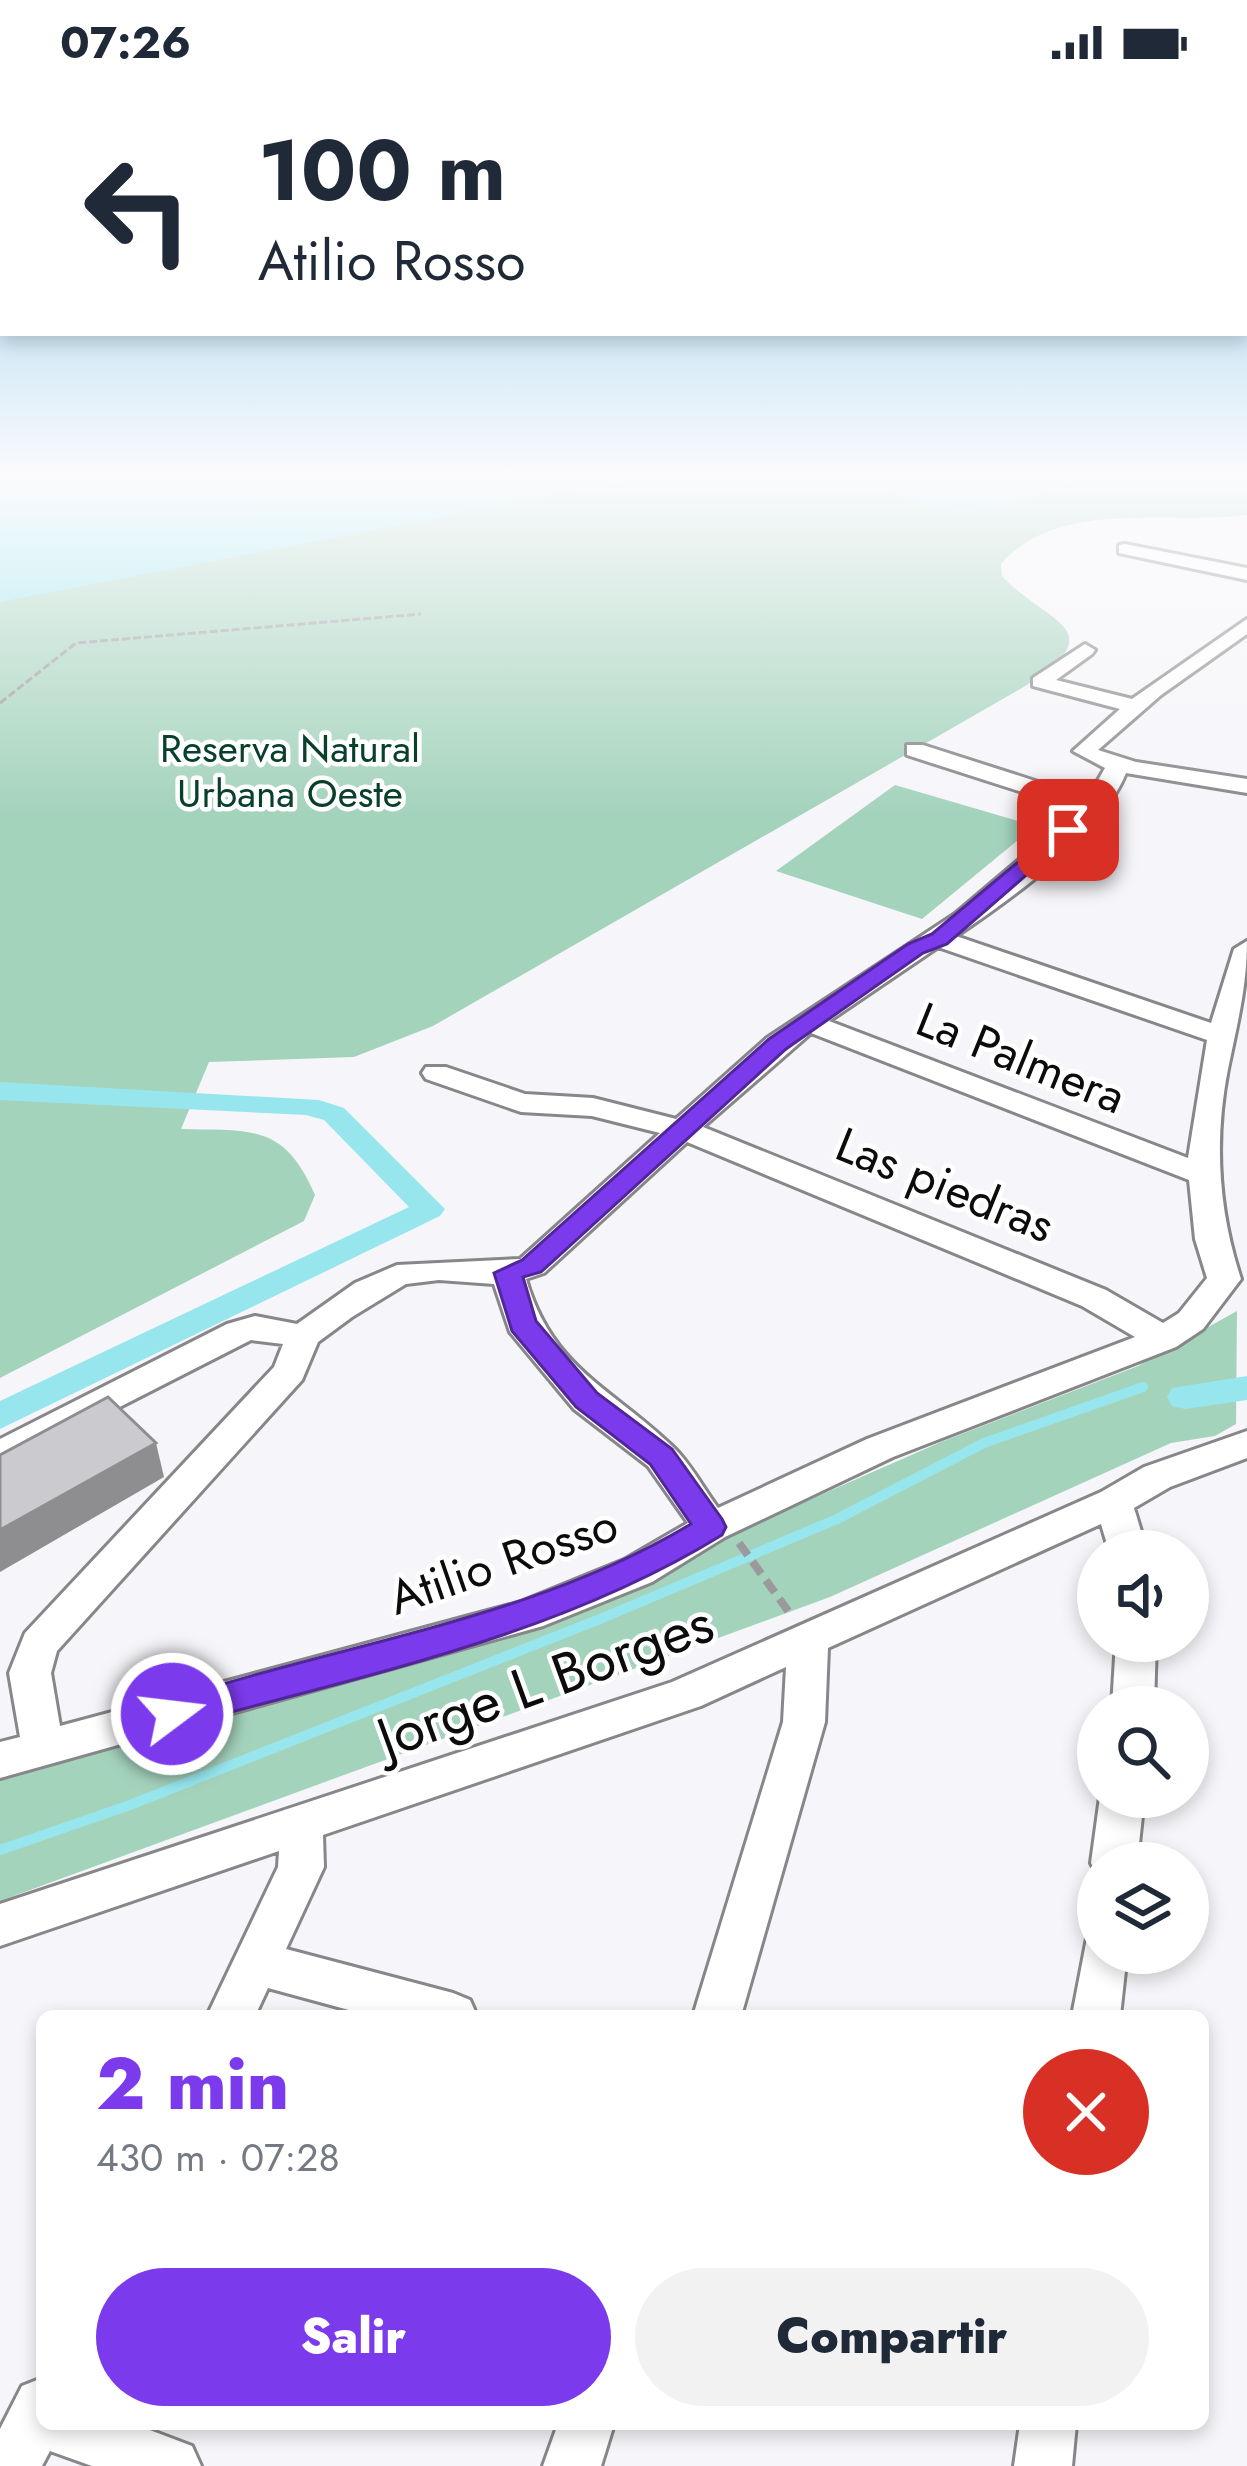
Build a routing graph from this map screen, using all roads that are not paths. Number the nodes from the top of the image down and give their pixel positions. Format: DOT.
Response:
graph roads {
  1 [pos="1247,625"];
  2 [pos="1085,650"];
  3 [pos="1135,706"];
  4 [pos="915,750"];
  5 [pos="1117,767"];
  6 [pos="1247,786"];
  7 [pos="1093,807"];
  8 [pos="940,939"];
  9 [pos="1247,949"];
  10 [pos="808,1022"];
  11 [pos="1220,1035"];
  12 [pos="436,1073"];
  13 [pos="686,1131"];
  14 [pos="1202,1174"];
  15 [pos="508,1273"];
  16 [pos="1236,1280"];
  17 [pos="303,1336"];
  18 [pos="1164,1339"];
  19 [pos="1247,1444"];
  20 [pos="0,1455"];
  21 [pos="1114,1502"];
  22 [pos="1122,1530"];
  23 [pos="725,1535"];
  24 [pos="808,1641"];
  25 [pos="44,1749"];
  26 [pos="0,1760"];
  27 [pos="301,1827"];
  28 [pos="0,1925"];
  29 [pos="256,1964"];
  30 [pos="1101,1974"];
  31 [pos="234,2010"];
  32 [pos="430,2010"];
  33 [pos="719,2010"];
  34 [pos="1097,2010"];
  35 [pos="47,2430"];
  36 [pos="584,2430"];
  37 [pos="1047,2430"];
  38 [pos="172,2466"];
  39 [pos="572,2466"];
  40 [pos="1043,2466"];
  1 -- 3 [label="street"];
  2 -- 3 [label="street"];
  3 -- 5 [label="street"];
  4 -- 7 [label="street"];
  5 -- 6 [label="street"];
  5 -- 7 [label="street"];
  7 -- 8 [label="street"];
  8 -- 10 [label="street"];
  8 -- 11 [label="street"];
  9 -- 11 [label="street"];
  10 -- 13 [label="street"];
  10 -- 14 [label="street, La Palmera"];
  11 -- 14 [label="street"];
  12 -- 13 [label="street, Las piedras"];
  13 -- 15 [label="street"];
  13 -- 18 [label="street, Las piedras"];
  14 -- 16 [label="street"];
  15 -- 17 [label="street"];
  15 -- 23 [label="street, Atilio Rosso"];
  16 -- 18 [label="street"];
  17 -- 20 [label="street"];
  17 -- 25 [label="street"];
  18 -- 23 [label="street"];
  19 -- 21 [label="street, Jorge L Borges"];
  21 -- 22 [label="street"];
  21 -- 24 [label="street, Jorge L Borges"];
  23 -- 25 [label="street, Atilio Rosso"];
  24 -- 27 [label="street, Jorge L Borges"];
  24 -- 33 [label="street"];
  25 -- 26 [label="street, Atilio Rosso"];
  27 -- 28 [label="street, Jorge L Borges"];
  27 -- 29 [label="street"];
  29 -- 31 [label="street"];
  29 -- 32 [label="street"];
  30 -- 34 [label="street"];
  35 -- 38 [label="street"];
  36 -- 39 [label="street"];
  37 -- 40 [label="street"];
}
